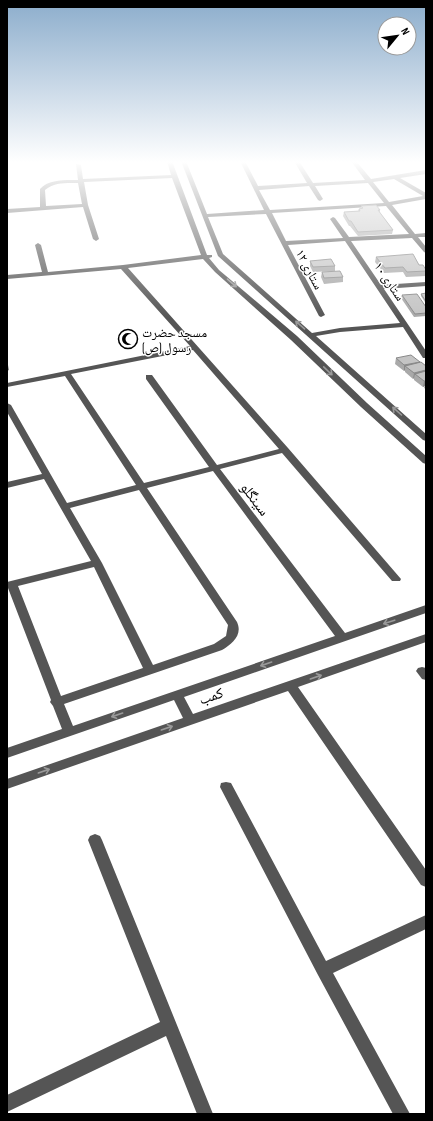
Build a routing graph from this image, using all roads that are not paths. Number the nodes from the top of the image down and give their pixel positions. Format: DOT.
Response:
graph roads {
  1 [pos="88,213"];
  2 [pos="188,213"];
  3 [pos="247,213"];
  4 [pos="269,213"];
  5 [pos="395,213"];
  6 [pos="204,216"];
  7 [pos="332,219"];
  8 [pos="426,235"];
  9 [pos="414,236"];
  10 [pos="96,239"];
  11 [pos="348,240"];
  12 [pos="283,243"];
  13 [pos="38,245"];
  14 [pos="426,251"];
  15 [pos="220,254"];
  16 [pos="204,256"];
  17 [pos="123,267"];
  18 [pos="45,273"];
  19 [pos="7,276"];
  20 [pos="426,284"];
  21 [pos="379,287"];
  22 [pos="321,315"];
  23 [pos="405,325"];
  24 [pos="312,335"];
  25 [pos="195,347"];
  26 [pos="426,356"];
  27 [pos="66,372"];
  28 [pos="149,377"];
  29 [pos="7,384"];
  30 [pos="7,405"];
  31 [pos="426,438"];
  32 [pos="285,450"];
  33 [pos="426,461"];
  34 [pos="215,468"];
  35 [pos="48,475"];
  36 [pos="7,485"];
  37 [pos="142,486"];
  38 [pos="65,506"];
  39 [pos="96,563"];
  40 [pos="396,579"];
  41 [pos="9,585"];
  42 [pos="426,610"];
  43 [pos="342,637"];
  44 [pos="426,638"];
  45 [pos="150,671"];
  46 [pos="291,686"];
  47 [pos="177,695"];
  48 [pos="56,702"];
  49 [pos="190,720"];
  50 [pos="69,731"];
  51 [pos="7,753"];
  52 [pos="7,784"];
  53 [pos="226,787"];
  54 [pos="95,840"];
  55 [pos="426,881"];
  56 [pos="426,922"];
  57 [pos="322,970"];
  58 [pos="169,1026"];
  59 [pos="7,1104"];
  60 [pos="205,1114"];
  61 [pos="402,1114"];
  1 -- 10 [label="street"];
  2 -- 16 [label="street"];
  3 -- 6 [label="street"];
  4 -- 12 [label="street, ستاری ۱۲"];
  5 -- 9 [label="street"];
  6 -- 15 [label="street"];
  7 -- 11 [label="street, ستاری ۱۰"];
  8 -- 9 [label="street"];
  9 -- 11 [label="street"];
  9 -- 14 [label="street"];
  11 -- 12 [label="street"];
  11 -- 21 [label="street, ستاری ۱۰"];
  12 -- 22 [label="street, ستاری ۱۲"];
  13 -- 18 [label="street"];
  15 -- 16 [label="street"];
  24 -- 15 [label="street, one-way"];
  16 -- 17 [label="street"];
  16 -- 33 [label="street, one-way"];
  17 -- 18 [label="street"];
  17 -- 25 [label="street"];
  18 -- 19 [label="street"];
  20 -- 21 [label="street"];
  21 -- 23 [label="street, ستاری ۱۰"];
  23 -- 24 [label="street"];
  23 -- 26 [label="street, ستاری ۱۰"];
  31 -- 24 [label="street, one-way"];
  25 -- 27 [label="street"];
  25 -- 32 [label="street"];
  27 -- 29 [label="street"];
  27 -- 37 [label="street"];
  28 -- 34 [label="street, سینگلو"];
  30 -- 35 [label="street"];
  32 -- 34 [label="street"];
  32 -- 40 [label="street"];
  34 -- 37 [label="street"];
  34 -- 43 [label="street, سینگلو"];
  35 -- 36 [label="street"];
  35 -- 38 [label="street"];
  37 -- 38 [label="street"];
  37 -- 45 [label="street"];
  38 -- 39 [label="street"];
  39 -- 41 [label="street"];
  39 -- 45 [label="street"];
  41 -- 48 [label="street"];
  42 -- 43 [label="street, کمب, one-way"];
  43 -- 47 [label="street, کمب, one-way"];
  46 -- 44 [label="street, کمب, one-way"];
  45 -- 48 [label="street"];
  46 -- 49 [label="street, کمب"];
  46 -- 55 [label="street"];
  47 -- 49 [label="street"];
  47 -- 50 [label="street, کمب, one-way"];
  48 -- 50 [label="street"];
  52 -- 49 [label="street, کمب, one-way"];
  50 -- 51 [label="street, کمب"];
  53 -- 57 [label="street"];
  54 -- 58 [label="street"];
  56 -- 57 [label="street"];
  57 -- 61 [label="street"];
  58 -- 59 [label="street"];
  58 -- 60 [label="street"];
}
